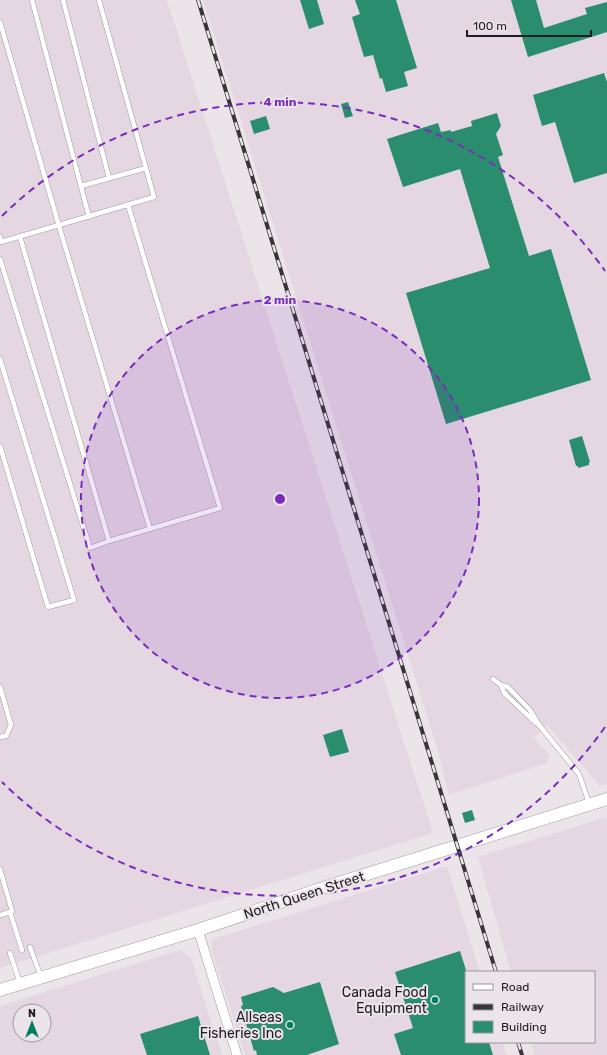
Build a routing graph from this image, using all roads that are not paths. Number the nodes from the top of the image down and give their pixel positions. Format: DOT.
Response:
graph roads {
  1 [pos="32,0"];
  2 [pos="63,0"];
  3 [pos="99,0"];
  4 [pos="0,22"];
  5 [pos="146,168"];
  6 [pos="109,178"];
  7 [pos="81,186"];
  8 [pos="128,205"];
  9 [pos="89,217"];
  10 [pos="59,226"];
  11 [pos="20,238"];
  12 [pos="0,242"];
  13 [pos="0,259"];
  14 [pos="0,359"];
  15 [pos="0,446"];
  16 [pos="150,529"];
  17 [pos="109,540"];
  18 [pos="493,679"];
  19 [pos="0,687"];
  20 [pos="0,737"];
  21 [pos="607,799"];
  22 [pos="590,804"];
  23 [pos="0,869"];
  24 [pos="10,912"];
  25 [pos="0,915"];
  26 [pos="198,930"];
  27 [pos="30,947"];
  28 [pos="22,950"];
  29 [pos="10,953"];
  30 [pos="41,977"];
  31 [pos="20,983"];
  32 [pos="0,990"];
  33 [pos="237,1055"];
  1 -- 7 [label="lane"];
  2 -- 6 [label="lane"];
  3 -- 5 [label="lane"];
  4 -- 10 [label="lane"];
  5 -- 6 [label="lane"];
  5 -- 8 [label="lane"];
  6 -- 7 [label="lane"];
  7 -- 9 [label="lane"];
  8 -- 9 [label="lane"];
  8 -- 16 [label="lane"];
  9 -- 10 [label="lane"];
  10 -- 11 [label="lane"];
  10 -- 16 [label="lane"];
  11 -- 12 [label="lane"];
  11 -- 17 [label="lane"];
  13 -- 17 [label="lane"];
  14 -- 15 [label="lane"];
  16 -- 17 [label="lane"];
  18 -- 22 [label="lane"];
  19 -- 20 [label="lane"];
  21 -- 22 [label="main road, North Queen Street"];
  22 -- 26 [label="main road, North Queen Street"];
  23 -- 24 [label="lane"];
  24 -- 25 [label="lane"];
  24 -- 28 [label="lane"];
  26 -- 30 [label="main road, North Queen Street"];
  26 -- 33 [label="street"];
  27 -- 30 [label="lane"];
  29 -- 31 [label="lane"];
  30 -- 31 [label="main road, North Queen Street"];
  31 -- 32 [label="main road, North Queen Street"];
}
